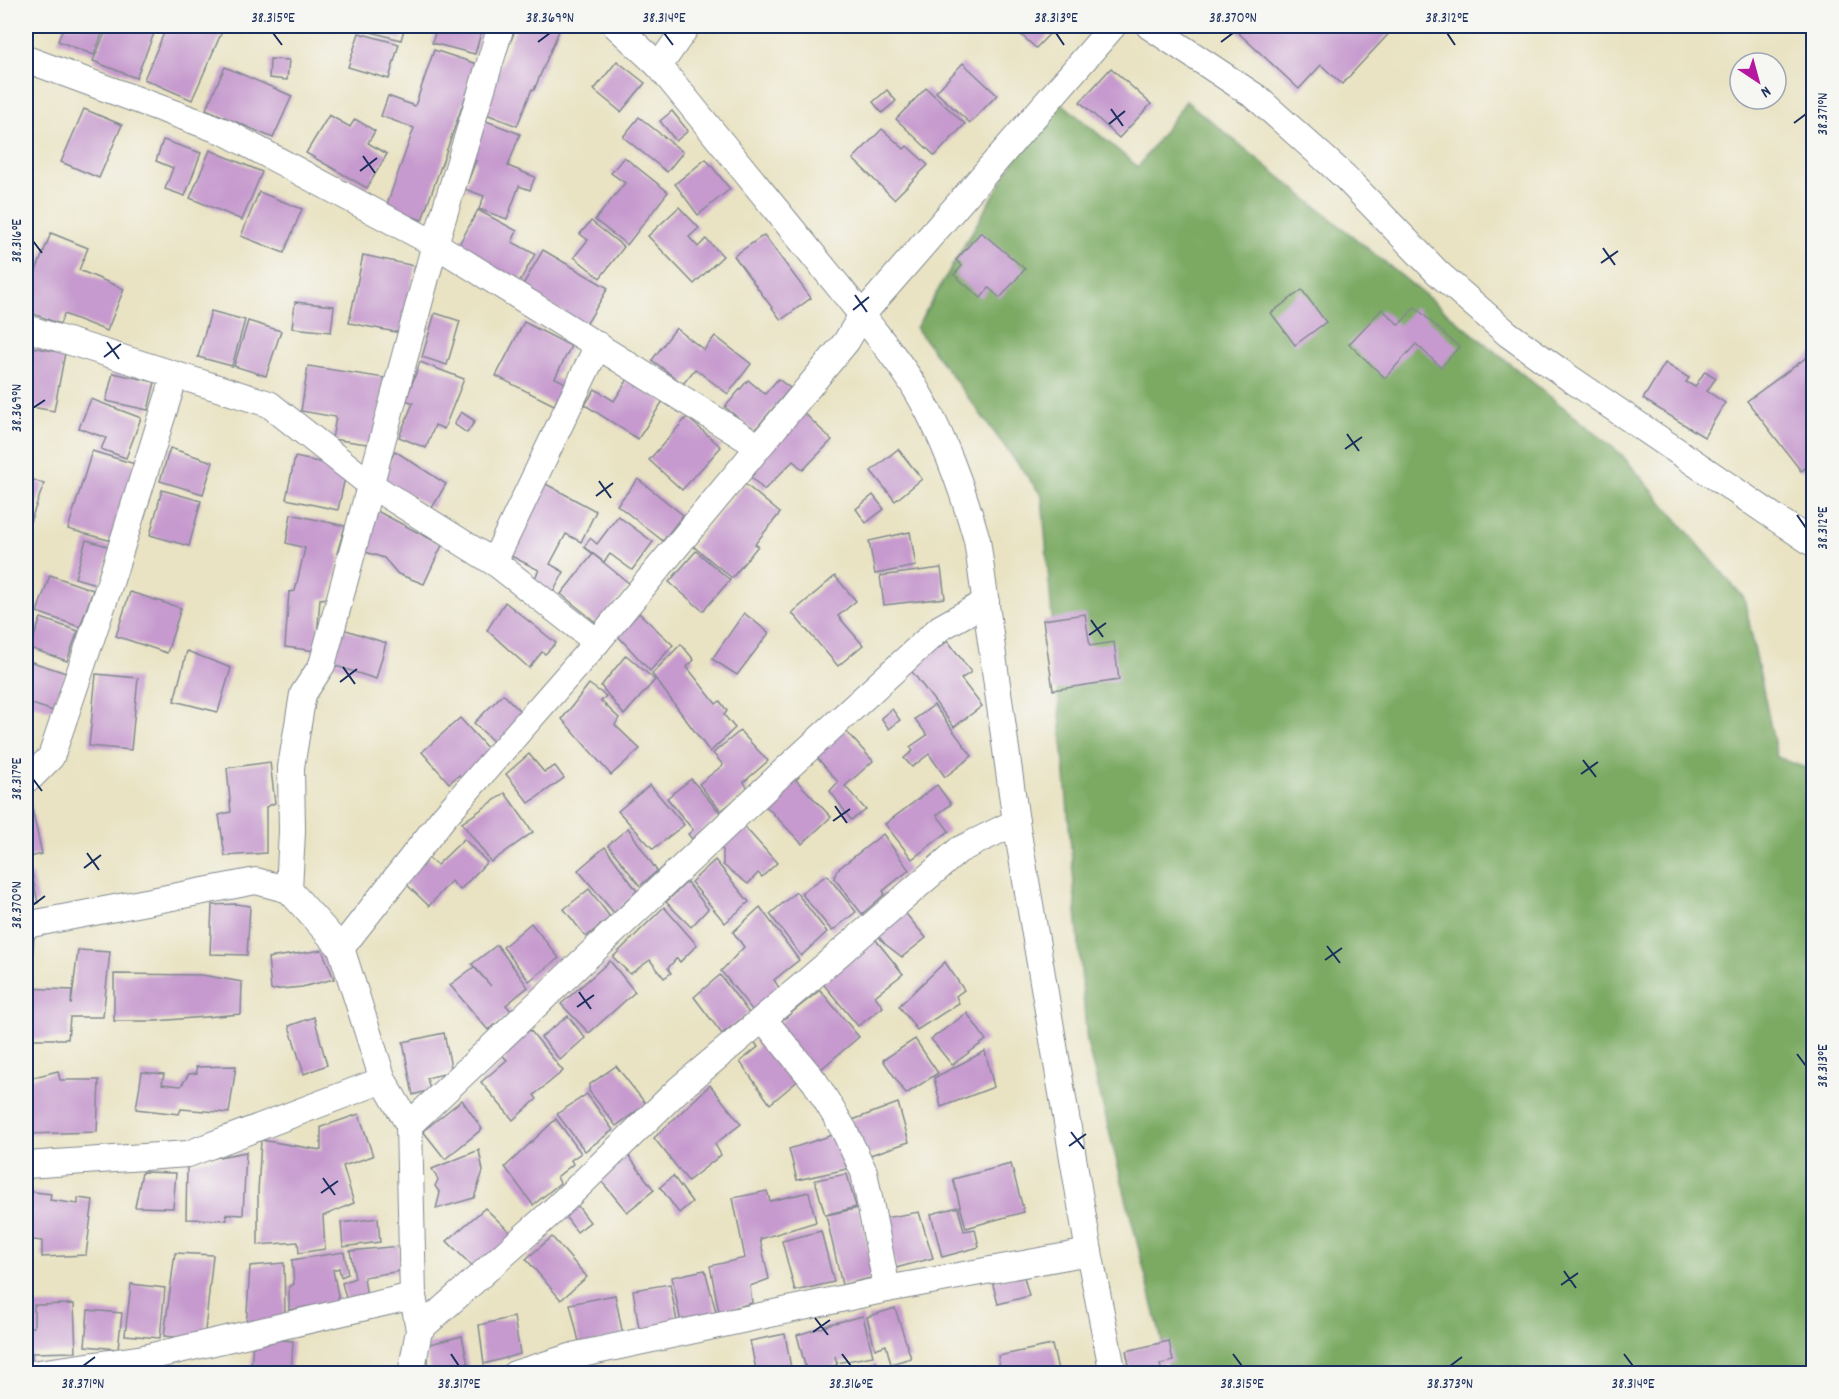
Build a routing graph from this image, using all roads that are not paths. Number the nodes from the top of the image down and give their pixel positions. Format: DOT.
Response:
graph roads {
  1 [pos="501,26"];
  2 [pos="616,26"];
  3 [pos="687,26"];
  4 [pos="1113,26"];
  5 [pos="1149,26"];
  6 [pos="26,59"];
  7 [pos="659,66"];
  8 [pos="435,244"];
  9 [pos="862,315"];
  10 [pos="26,328"];
  11 [pos="598,345"];
  12 [pos="176,375"];
  13 [pos="758,446"];
  14 [pos="370,485"];
  15 [pos="1814,544"];
  16 [pos="494,562"];
  17 [pos="986,603"];
  18 [pos="597,642"];
  19 [pos="26,779"];
  20 [pos="1016,822"];
  21 [pos="289,890"];
  22 [pos="26,925"];
  23 [pos="341,948"];
  24 [pos="763,1019"];
  25 [pos="383,1080"];
  26 [pos="408,1125"];
  27 [pos="26,1165"];
  28 [pos="1089,1252"];
  29 [pos="887,1289"];
  30 [pos="413,1296"];
  31 [pos="420,1330"];
  32 [pos="142,1366"];
  33 [pos="31,1374"];
  34 [pos="411,1374"];
  35 [pos="515,1374"];
  36 [pos="1113,1374"];
  1 -- 8 [label="street"];
  2 -- 7 [label="street"];
  3 -- 7 [label="street"];
  4 -- 9 [label="street"];
  5 -- 15 [label="street"];
  6 -- 8 [label="street"];
  7 -- 9 [label="street"];
  8 -- 11 [label="street"];
  8 -- 14 [label="street"];
  9 -- 13 [label="street"];
  9 -- 17 [label="street"];
  10 -- 12 [label="street"];
  11 -- 13 [label="street"];
  11 -- 16 [label="street"];
  12 -- 14 [label="street"];
  12 -- 19 [label="street"];
  13 -- 18 [label="street"];
  14 -- 16 [label="street"];
  14 -- 21 [label="street"];
  16 -- 18 [label="street"];
  17 -- 20 [label="street"];
  17 -- 26 [label="street"];
  18 -- 23 [label="street"];
  20 -- 24 [label="street"];
  20 -- 28 [label="street"];
  21 -- 22 [label="street"];
  21 -- 23 [label="street"];
  23 -- 25 [label="street"];
  24 -- 29 [label="street"];
  24 -- 31 [label="street"];
  25 -- 26 [label="street"];
  25 -- 27 [label="street"];
  26 -- 30 [label="street"];
  28 -- 29 [label="street"];
  28 -- 36 [label="street"];
  29 -- 35 [label="street"];
  30 -- 31 [label="street"];
  30 -- 32 [label="street"];
  31 -- 34 [label="street"];
  32 -- 33 [label="street"];
}
